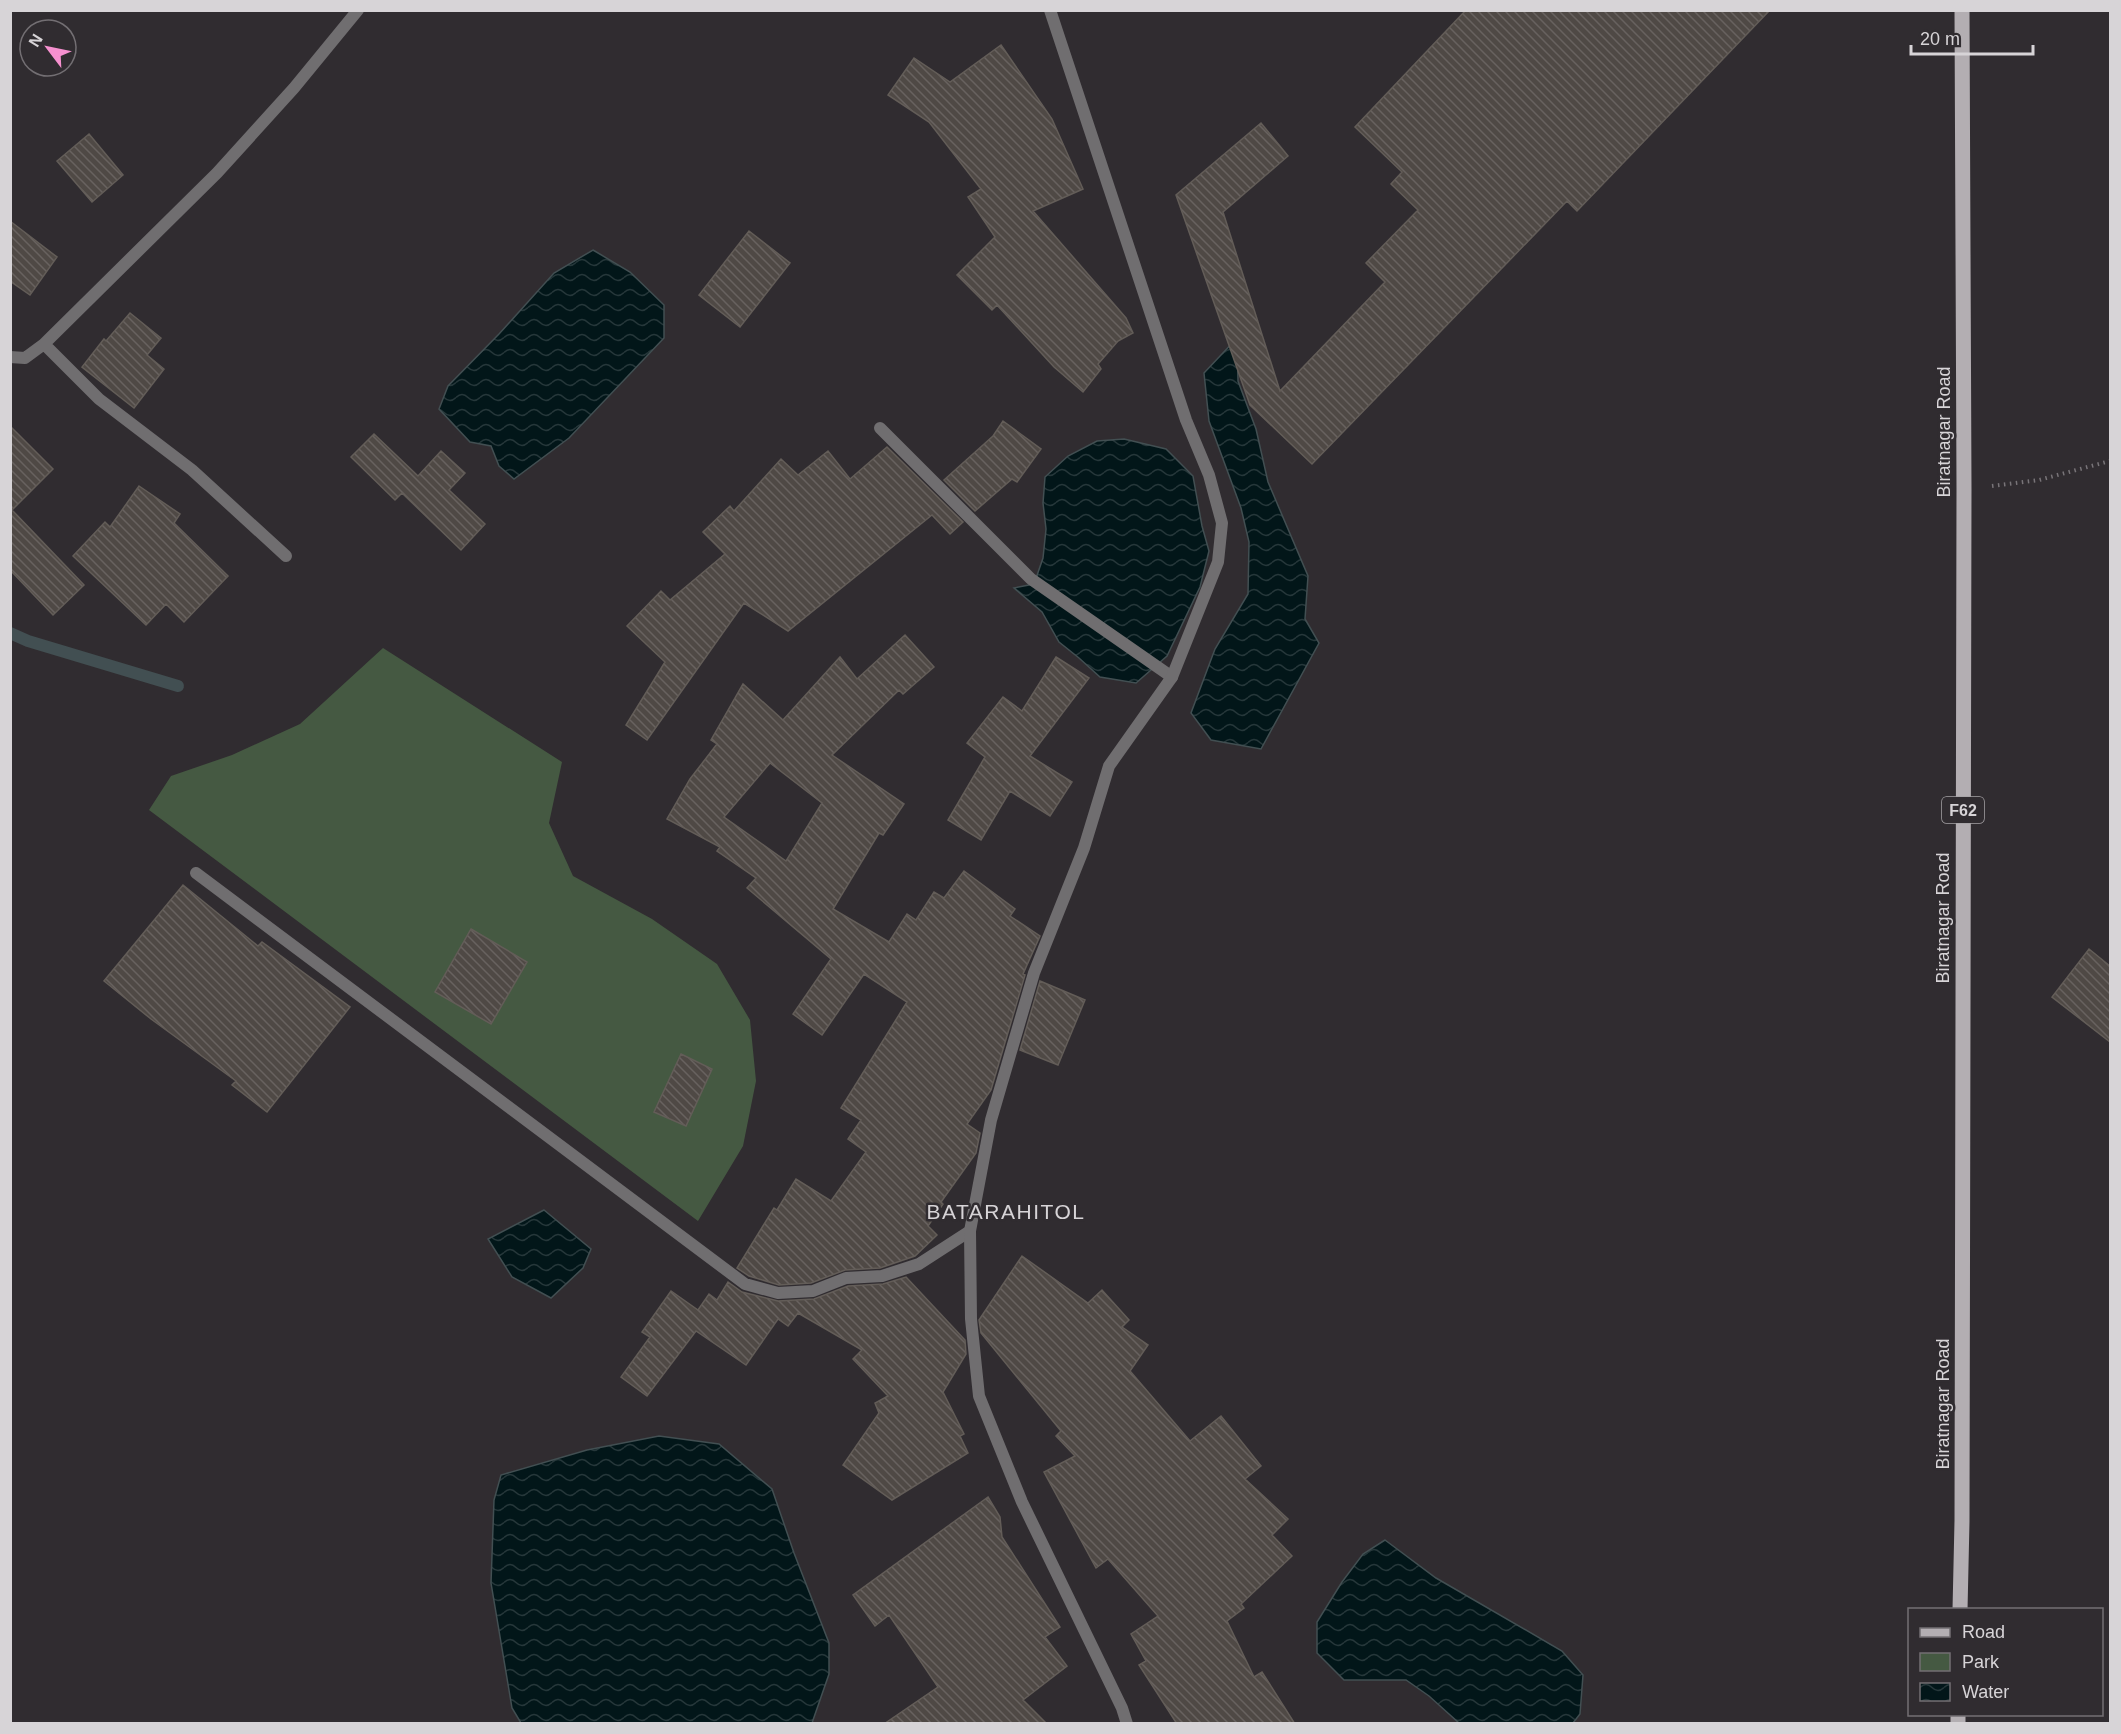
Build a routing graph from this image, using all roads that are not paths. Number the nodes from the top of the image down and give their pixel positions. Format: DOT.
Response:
graph roads {
  1 [pos="358,10"];
  2 [pos="1050,10"];
  3 [pos="1962,10"];
  4 [pos="44,344"];
  5 [pos="10,357"];
  6 [pos="880,428"];
  7 [pos="286,556"];
  8 [pos="1172,677"];
  9 [pos="196,873"];
  10 [pos="970,1231"];
  11 [pos="1960,1608"];
  12 [pos="1127,1724"];
  1 -- 4 [label="street"];
  2 -- 8 [label="street"];
  3 -- 11 [label="main road, Biratnagar Road / F62"];
  4 -- 5 [label="street"];
  4 -- 7 [label="street"];
  6 -- 8 [label="street"];
  8 -- 10 [label="street"];
  9 -- 10 [label="street"];
  10 -- 12 [label="street"];
}
